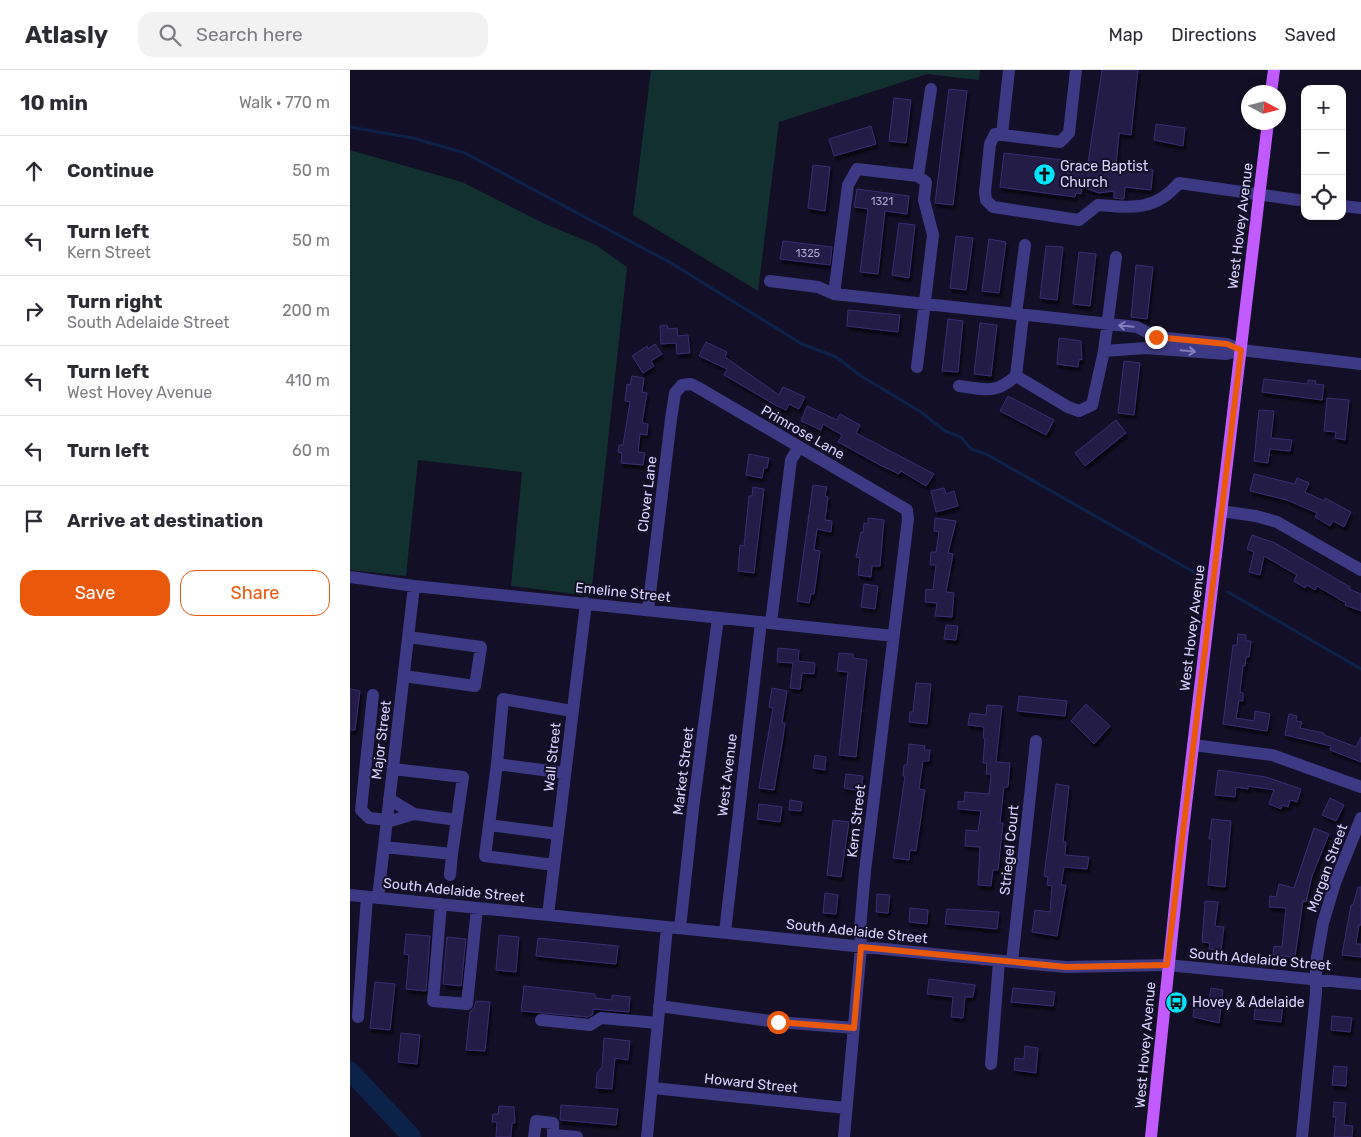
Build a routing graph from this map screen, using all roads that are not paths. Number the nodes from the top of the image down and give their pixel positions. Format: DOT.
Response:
graph roads {
  1 [pos="1009,70"];
  2 [pos="1076,70"];
  3 [pos="1274,70"];
  4 [pos="1272,85"];
  5 [pos="931,89"];
  6 [pos="1267,130"];
  7 [pos="1002,134"];
  8 [pos="918,176"];
  9 [pos="1258,195"];
  10 [pos="1301,200"];
  11 [pos="1346,206"];
  12 [pos="1361,208"];
  13 [pos="1025,245"];
  14 [pos="1116,257"];
  15 [pos="770,281"];
  16 [pos="834,294"];
  17 [pos="926,305"];
  18 [pos="1020,315"];
  19 [pos="1107,324"];
  20 [pos="1166,344"];
  21 [pos="1241,350"];
  22 [pos="1104,351"];
  23 [pos="1361,364"];
  24 [pos="918,367"];
  25 [pos="1016,376"];
  26 [pos="682,385"];
  27 [pos="959,386"];
  28 [pos="799,447"];
  29 [pos="907,510"];
  30 [pos="1221,511"];
  31 [pos="1361,570"];
  32 [pos="350,577"];
  33 [pos="414,586"];
  34 [pos="586,603"];
  35 [pos="648,610"];
  36 [pos="718,618"];
  37 [pos="766,622"];
  38 [pos="894,636"];
  39 [pos="408,637"];
  40 [pos="404,676"];
  41 [pos="373,696"];
  42 [pos="572,711"];
  43 [pos="1036,741"];
  44 [pos="1193,745"];
  45 [pos="497,764"];
  46 [pos="393,769"];
  47 [pos="565,773"];
  48 [pos="1361,787"];
  49 [pos="389,799"];
  50 [pos="414,814"];
  51 [pos="1361,818"];
  52 [pos="457,820"];
  53 [pos="387,821"];
  54 [pos="489,825"];
  55 [pos="558,834"];
  56 [pos="384,847"];
  57 [pos="452,854"];
  58 [pos="554,865"];
  59 [pos="450,875"];
  60 [pos="350,895"];
  61 [pos="373,897"];
  62 [pos="441,904"];
  63 [pos="477,908"];
  64 [pos="548,914"];
  65 [pos="673,928"];
  66 [pos="725,932"];
  67 [pos="861,947"];
  68 [pos="1005,962"];
  69 [pos="1167,965"];
  70 [pos="1316,979"];
  71 [pos="1361,984"];
  72 [pos="659,1006"];
  73 [pos="358,1017"];
  74 [pos="541,1020"];
  75 [pos="658,1023"];
  76 [pos="854,1028"];
  77 [pos="991,1064"];
  78 [pos="653,1088"];
  79 [pos="846,1108"];
  80 [pos="553,1136"];
  81 [pos="534,1137"];
  82 [pos="577,1137"];
  83 [pos="648,1137"];
  84 [pos="844,1137"];
  85 [pos="1151,1137"];
  86 [pos="1302,1137"];
  1 -- 7 [label="street"];
  2 -- 7 [label="street"];
  3 -- 4 [label="main road"];
  5 -- 8 [label="street"];
  6 -- 9 [label="main road, West Hovey Avenue"];
  7 -- 9 [label="street"];
  8 -- 16 [label="street"];
  8 -- 17 [label="street"];
  9 -- 10 [label="street"];
  9 -- 21 [label="main road, West Hovey Avenue"];
  11 -- 12 [label="street"];
  13 -- 18 [label="street"];
  14 -- 19 [label="street"];
  15 -- 16 [label="street"];
  16 -- 17 [label="street"];
  17 -- 18 [label="street"];
  17 -- 24 [label="street"];
  18 -- 19 [label="street"];
  18 -- 25 [label="street"];
  20 -- 19 [label="street, one-way"];
  19 -- 22 [label="street"];
  20 -- 21 [label="street"];
  20 -- 22 [label="street"];
  21 -- 23 [label="street"];
  21 -- 30 [label="main road, West Hovey Avenue"];
  22 -- 25 [label="street"];
  25 -- 27 [label="street"];
  26 -- 28 [label="street, Primrose Lane"];
  26 -- 35 [label="street, Clover Lane"];
  28 -- 29 [label="street, Primrose Lane"];
  28 -- 37 [label="street, West Avenue"];
  29 -- 38 [label="street, Kern Street"];
  30 -- 31 [label="street"];
  30 -- 44 [label="main road, West Hovey Avenue"];
  32 -- 33 [label="street, Emeline Street"];
  33 -- 34 [label="street, Emeline Street"];
  33 -- 39 [label="street, Major Street"];
  34 -- 35 [label="street, Emeline Street"];
  34 -- 42 [label="street, Wall Street"];
  35 -- 36 [label="street, Emeline Street"];
  36 -- 37 [label="street, Emeline Street"];
  36 -- 65 [label="street, Market Street"];
  37 -- 38 [label="street, Emeline Street"];
  37 -- 66 [label="street, West Avenue"];
  38 -- 67 [label="street, Kern Street"];
  39 -- 40 [label="street, Major Street"];
  39 -- 40 [label="street"];
  40 -- 46 [label="street, Major Street"];
  41 -- 53 [label="street"];
  42 -- 45 [label="street"];
  42 -- 47 [label="street, Wall Street"];
  43 -- 68 [label="street, Striegel Court"];
  44 -- 48 [label="street"];
  44 -- 69 [label="main road, West Hovey Avenue"];
  45 -- 47 [label="street"];
  45 -- 54 [label="street"];
  46 -- 49 [label="street, Major Street"];
  46 -- 52 [label="street"];
  47 -- 55 [label="street, Wall Street"];
  49 -- 50 [label="street"];
  49 -- 53 [label="street, Major Street"];
  50 -- 52 [label="street"];
  50 -- 53 [label="street"];
  51 -- 70 [label="street, Morgan Street"];
  52 -- 57 [label="street"];
  53 -- 56 [label="street, Major Street"];
  54 -- 55 [label="street"];
  54 -- 58 [label="street"];
  55 -- 58 [label="street, Wall Street"];
  56 -- 57 [label="street"];
  56 -- 61 [label="street, Major Street"];
  57 -- 59 [label="street"];
  58 -- 64 [label="street, Wall Street"];
  60 -- 61 [label="street, South Adelaide Street"];
  61 -- 62 [label="street, South Adelaide Street"];
  61 -- 73 [label="street, Major Street"];
  62 -- 63 [label="street, South Adelaide Street"];
  62 -- 63 [label="street"];
  63 -- 64 [label="street, South Adelaide Street"];
  64 -- 65 [label="street, South Adelaide Street"];
  65 -- 66 [label="street, South Adelaide Street"];
  65 -- 72 [label="street, Market Street"];
  66 -- 67 [label="street, South Adelaide Street"];
  67 -- 68 [label="street, South Adelaide Street"];
  67 -- 76 [label="street, Kern Street"];
  68 -- 69 [label="street, South Adelaide Street"];
  68 -- 77 [label="street, Striegel Court"];
  69 -- 70 [label="street, South Adelaide Street"];
  69 -- 85 [label="main road, West Hovey Avenue"];
  70 -- 71 [label="street, South Adelaide Street"];
  70 -- 86 [label="street, Morgan Street"];
  72 -- 75 [label="street, Market Street"];
  72 -- 76 [label="street"];
  74 -- 75 [label="street"];
  75 -- 78 [label="street, Market Street"];
  76 -- 79 [label="street, Kern Street"];
  78 -- 79 [label="street, Howard Street"];
  78 -- 83 [label="street, Market Street"];
  79 -- 84 [label="street, Kern Street"];
  80 -- 81 [label="street"];
  80 -- 82 [label="street"];
}
